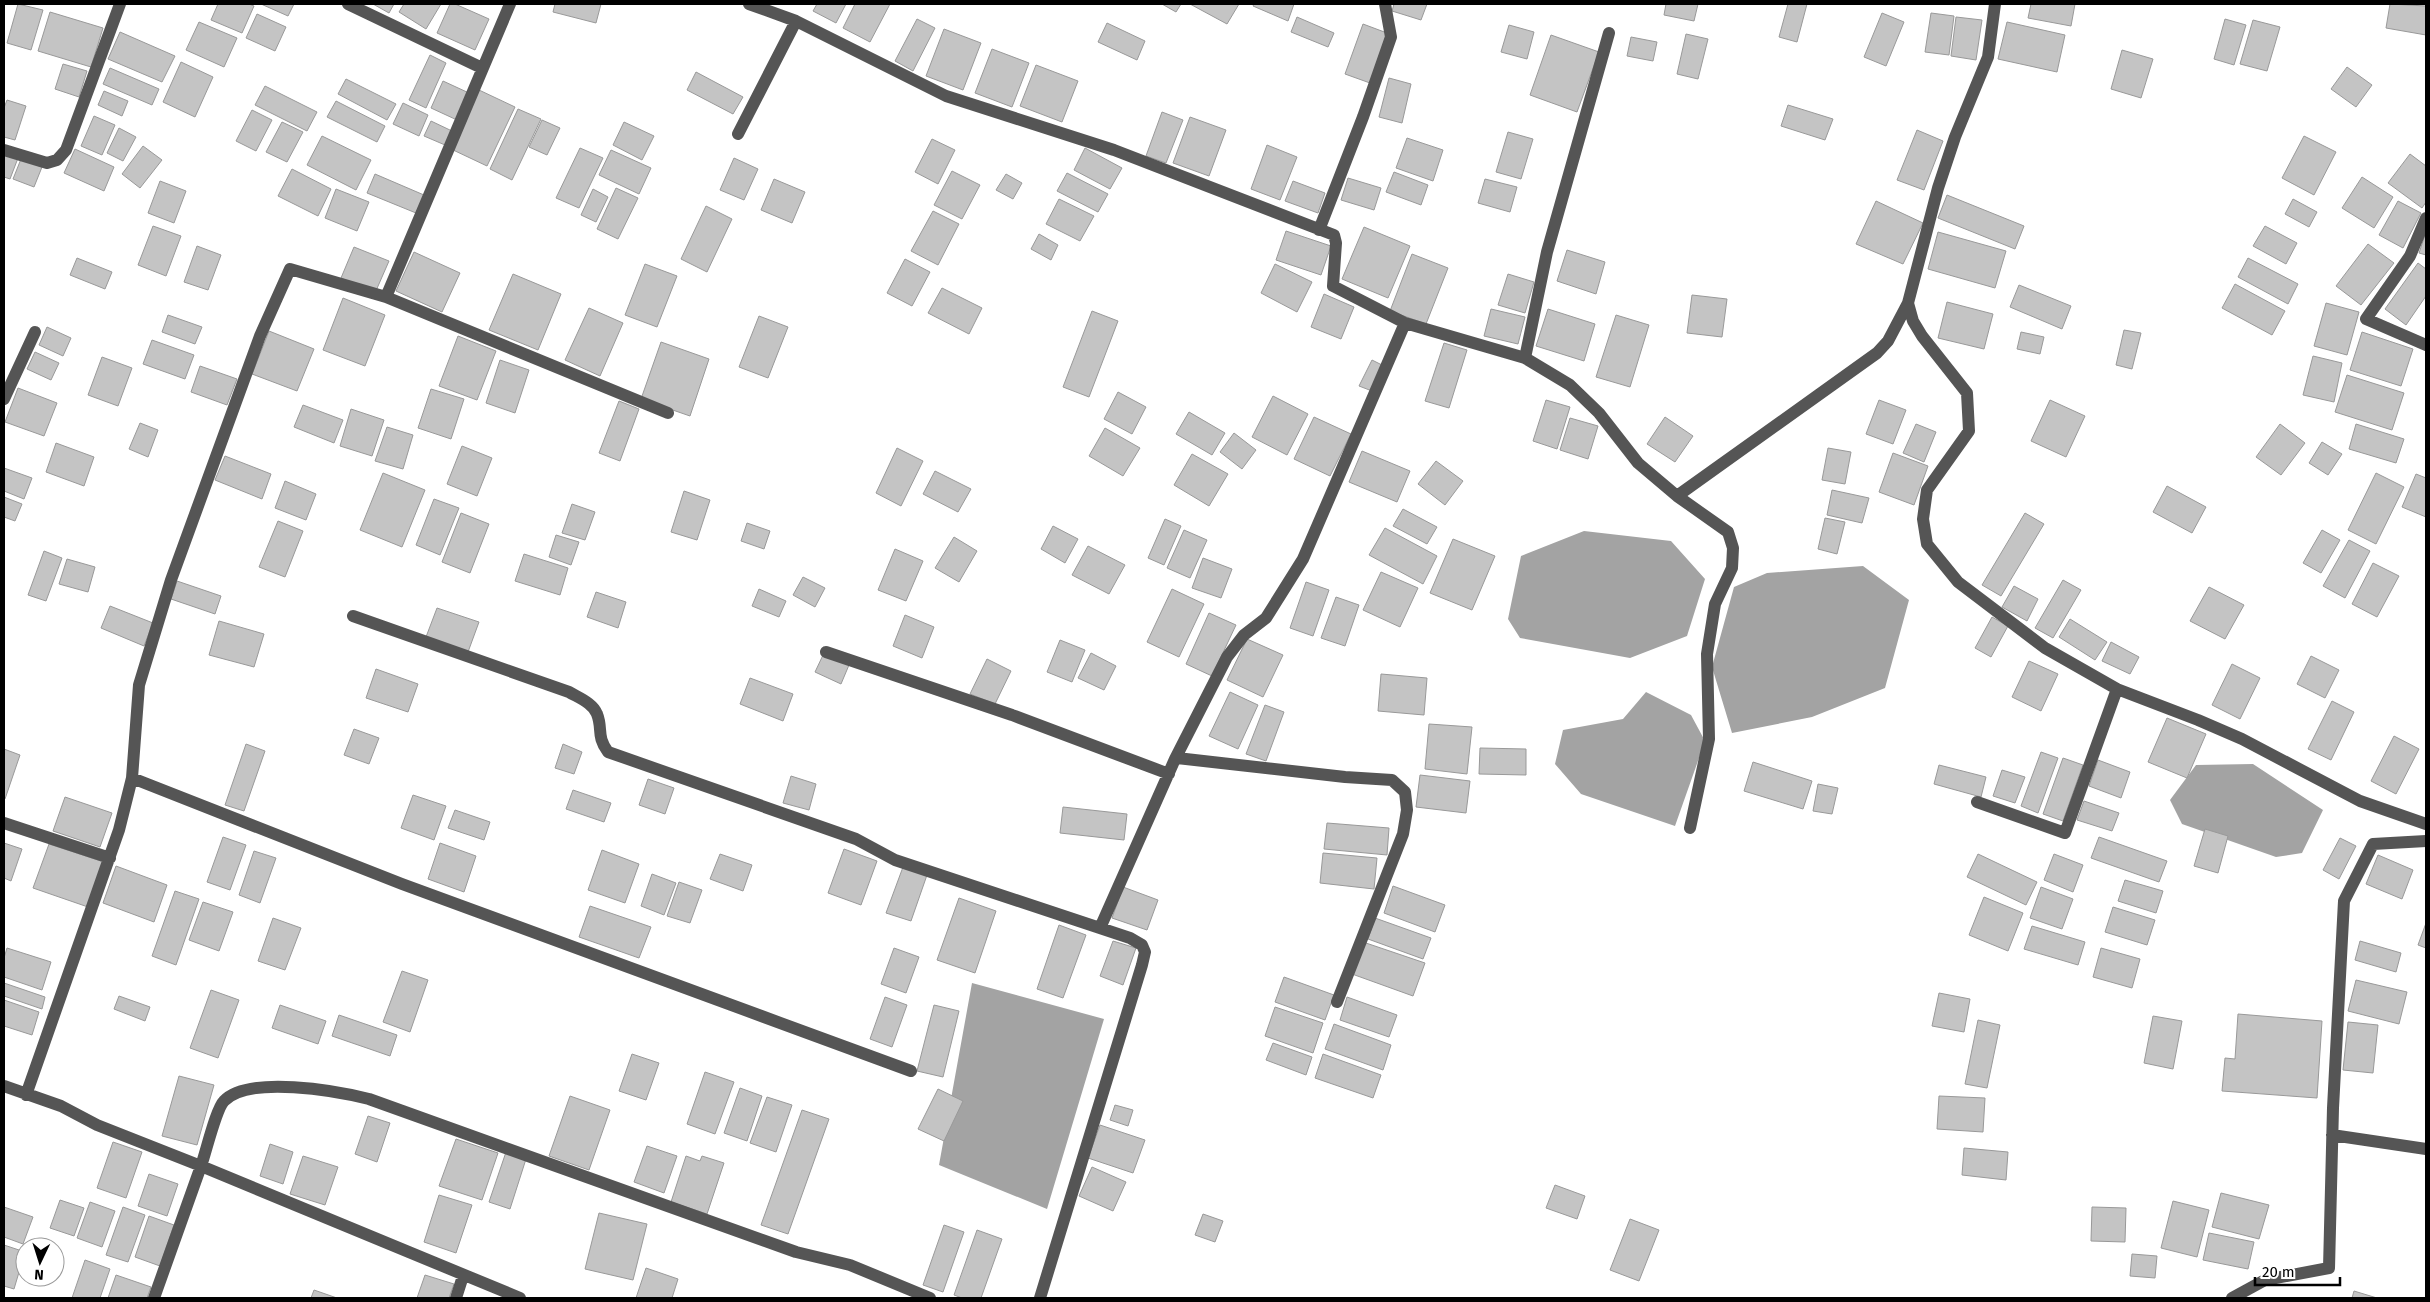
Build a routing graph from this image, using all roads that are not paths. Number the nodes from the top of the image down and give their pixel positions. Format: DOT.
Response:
graph roads {
  1 [pos="120,4"];
  2 [pos="348,4"];
  3 [pos="510,4"];
  4 [pos="749,4"];
  5 [pos="1385,4"];
  6 [pos="1995,4"];
  7 [pos="796,21"];
  8 [pos="1609,33"];
  9 [pos="482,68"];
  10 [pos="738,134"];
  11 [pos="4,150"];
  12 [pos="2426,218"];
  13 [pos="1319,230"];
  14 [pos="386,297"];
  15 [pos="1908,303"];
  16 [pos="1405,323"];
  17 [pos="35,332"];
  18 [pos="2426,345"];
  19 [pos="1525,358"];
  20 [pos="4,399"];
  21 [pos="668,414"];
  22 [pos="1676,496"];
  23 [pos="353,616"];
  24 [pos="826,652"];
  25 [pos="2117,689"];
  26 [pos="1177,758"];
  27 [pos="1168,774"];
  28 [pos="132,778"];
  29 [pos="1977,802"];
  30 [pos="4,823"];
  31 [pos="2426,824"];
  32 [pos="1690,828"];
  33 [pos="2426,841"];
  34 [pos="110,858"];
  35 [pos="1100,928"];
  36 [pos="1337,1002"];
  37 [pos="911,1071"];
  38 [pos="4,1086"];
  39 [pos="26,1096"];
  40 [pos="2332,1135"];
  41 [pos="2426,1149"];
  42 [pos="201,1166"];
  43 [pos="463,1276"];
  44 [pos="154,1298"];
  45 [pos="456,1298"];
  46 [pos="520,1298"];
  47 [pos="930,1298"];
  48 [pos="1040,1298"];
  49 [pos="2232,1298"];
  1 -- 11 [label="street"];
  2 -- 9 [label="street"];
  3 -- 9 [label="street"];
  4 -- 7 [label="street"];
  5 -- 13 [label="street"];
  6 -- 15 [label="street"];
  7 -- 10 [label="street"];
  7 -- 13 [label="street"];
  8 -- 19 [label="street"];
  9 -- 14 [label="street"];
  12 -- 18 [label="street"];
  13 -- 16 [label="street"];
  14 -- 21 [label="street"];
  14 -- 28 [label="street"];
  15 -- 22 [label="street"];
  15 -- 25 [label="street"];
  16 -- 19 [label="street"];
  16 -- 26 [label="street"];
  17 -- 20 [label="street"];
  19 -- 22 [label="street"];
  22 -- 32 [label="street"];
  23 -- 35 [label="street"];
  24 -- 27 [label="street"];
  25 -- 29 [label="street"];
  25 -- 31 [label="street"];
  26 -- 27 [label="street"];
  26 -- 36 [label="street"];
  27 -- 35 [label="street"];
  28 -- 34 [label="street"];
  28 -- 37 [label="street"];
  30 -- 34 [label="street"];
  33 -- 40 [label="street"];
  34 -- 39 [label="street"];
  35 -- 48 [label="street"];
  38 -- 39 [label="street"];
  39 -- 42 [label="street"];
  40 -- 41 [label="street"];
  40 -- 49 [label="street"];
  42 -- 43 [label="street"];
  42 -- 44 [label="street"];
  42 -- 47 [label="street"];
  43 -- 45 [label="street"];
  43 -- 46 [label="street"];
}
